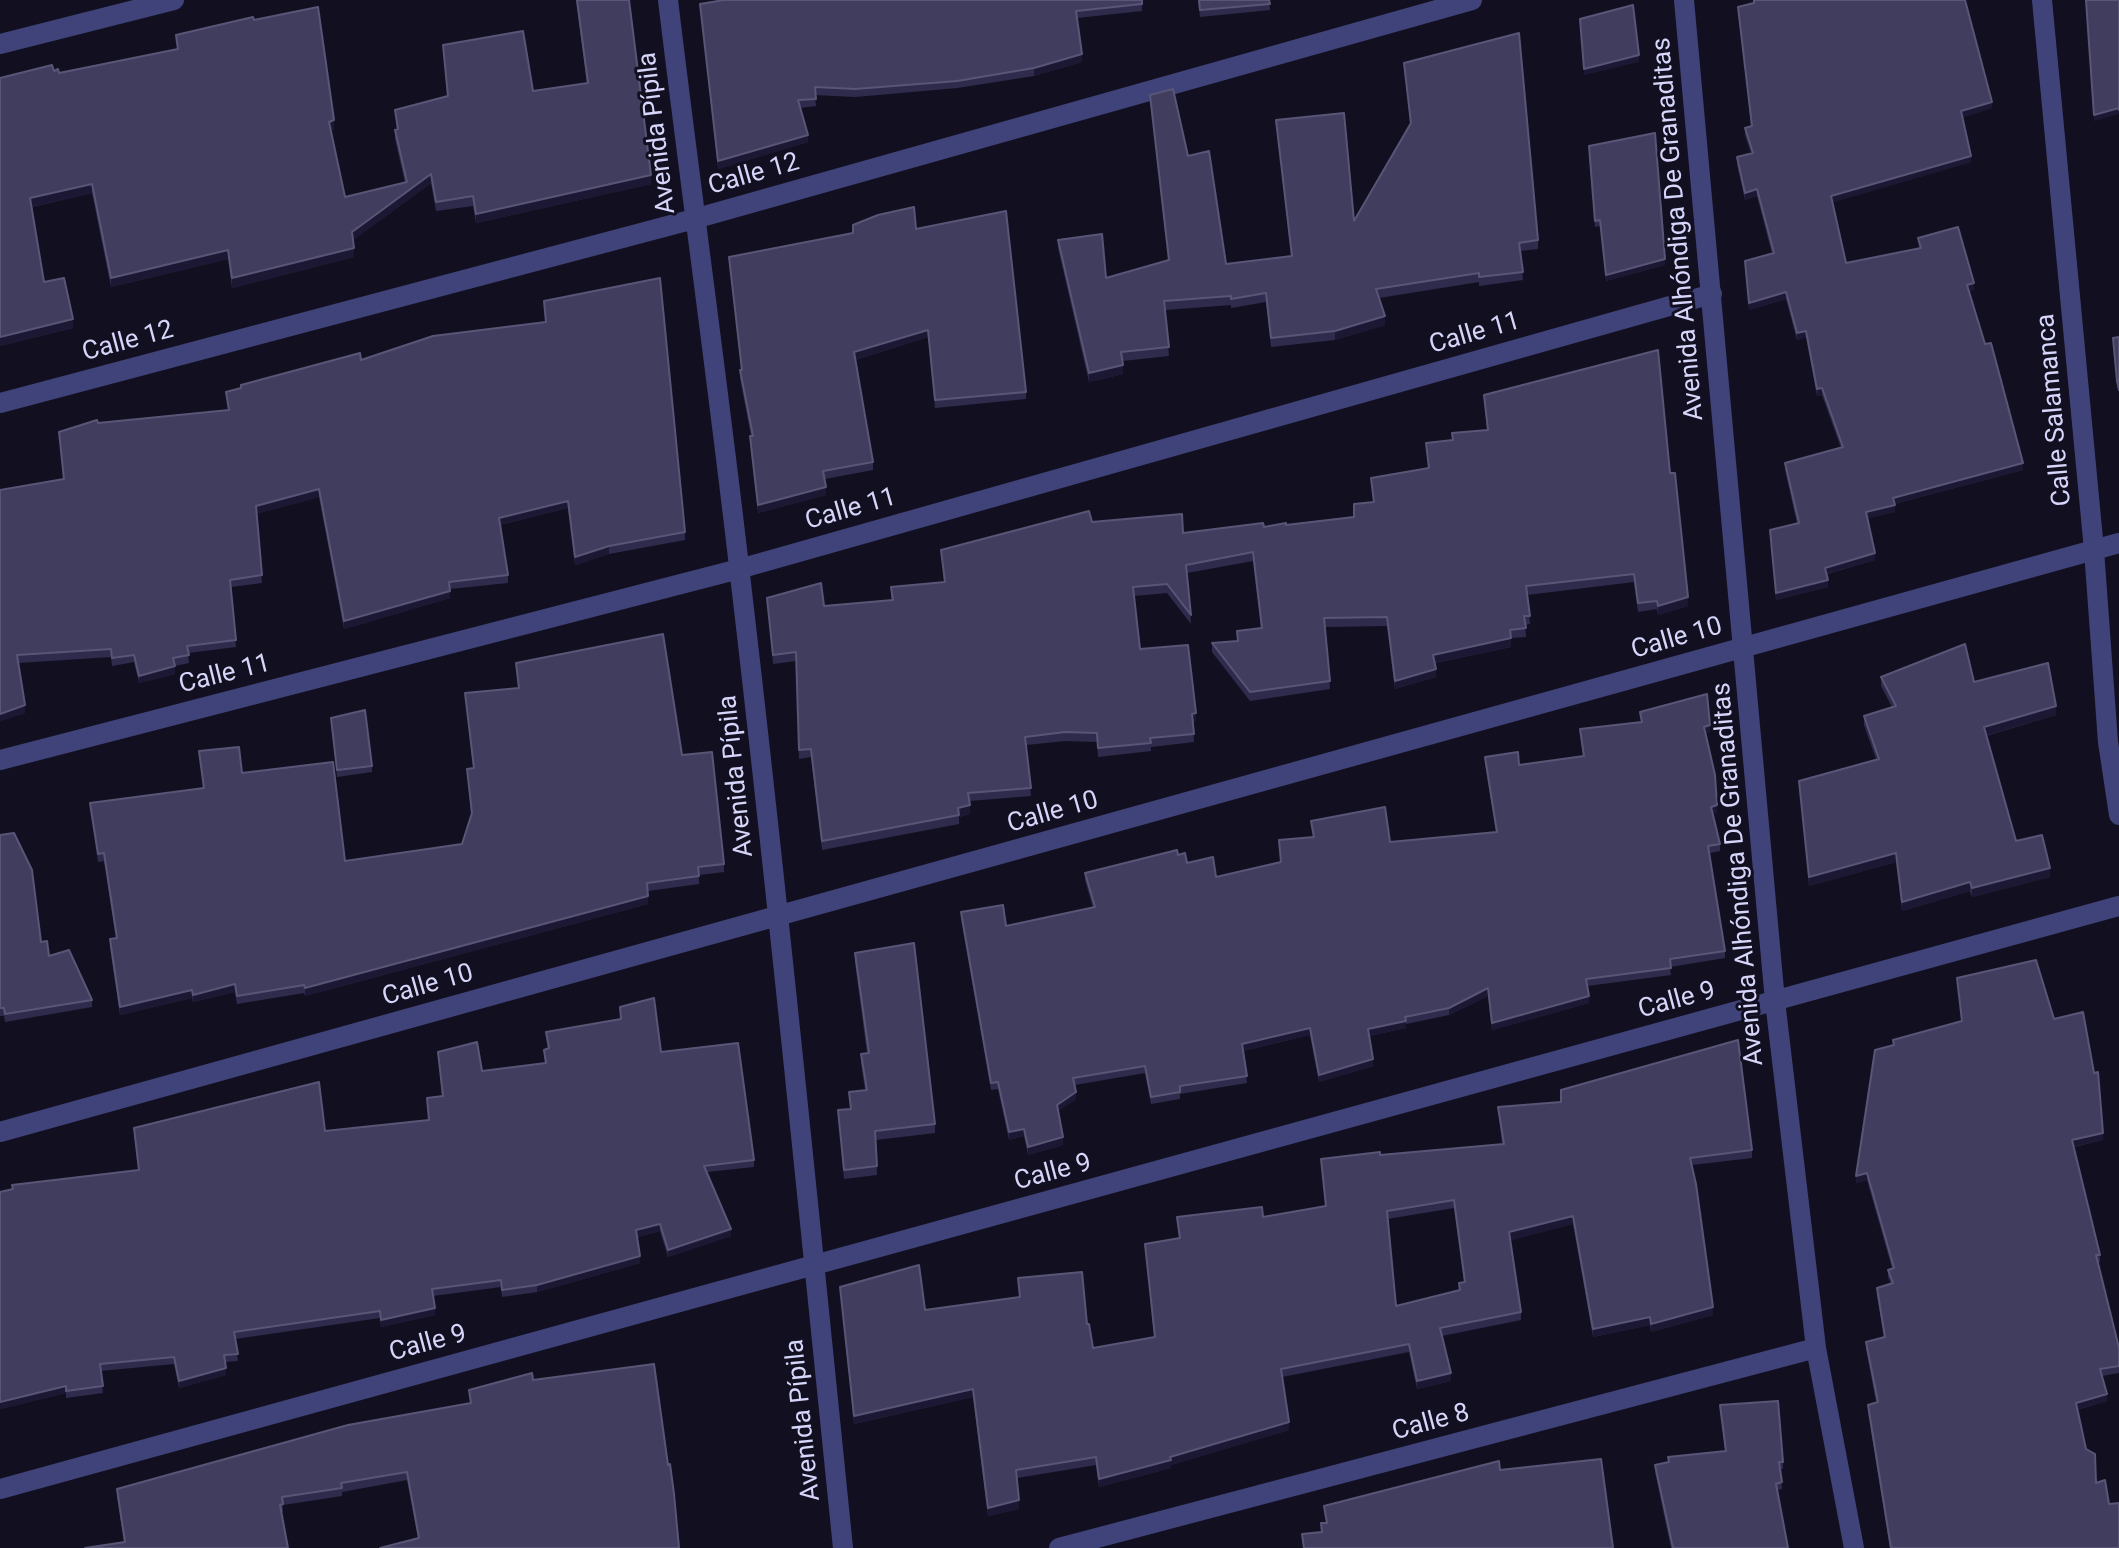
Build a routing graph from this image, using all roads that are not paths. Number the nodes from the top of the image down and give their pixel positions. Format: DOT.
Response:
graph roads {
  1 [pos="174,0"];
  2 [pos="668,0"];
  3 [pos="1472,0"];
  4 [pos="1684,0"];
  5 [pos="2042,0"];
  6 [pos="0,44"];
  7 [pos="694,219"];
  8 [pos="1712,294"];
  9 [pos="0,403"];
  10 [pos="2119,543"];
  11 [pos="2094,550"];
  12 [pos="739,569"];
  13 [pos="1743,648"];
  14 [pos="0,760"];
  15 [pos="2119,815"];
  16 [pos="2119,906"];
  17 [pos="779,916"];
  18 [pos="1775,1001"];
  19 [pos="0,1132"];
  20 [pos="814,1265"];
  21 [pos="1816,1348"];
  22 [pos="0,1489"];
  23 [pos="843,1548"];
  24 [pos="1059,1548"];
  25 [pos="1854,1548"];
  1 -- 6 [label="street"];
  2 -- 7 [label="street, Avenida Pípila"];
  3 -- 7 [label="street, Calle 12"];
  4 -- 8 [label="street, Avenida Alhóndiga De Granaditas"];
  5 -- 11 [label="street, Calle Salamanca"];
  7 -- 9 [label="street, Calle 12"];
  7 -- 12 [label="street, Avenida Pípila"];
  8 -- 12 [label="street, Calle 11"];
  8 -- 13 [label="street, Avenida Alhóndiga De Granaditas"];
  10 -- 11 [label="street, Calle 10"];
  11 -- 13 [label="street, Calle 10"];
  11 -- 15 [label="street, Calle Salamanca"];
  12 -- 14 [label="street, Calle 11"];
  12 -- 17 [label="street, Avenida Pípila"];
  13 -- 17 [label="street, Calle 10"];
  13 -- 18 [label="street, Avenida Alhóndiga De Granaditas"];
  16 -- 18 [label="street, Calle 9"];
  17 -- 19 [label="street, Calle 10"];
  17 -- 20 [label="street, Avenida Pípila"];
  18 -- 20 [label="street, Calle 9"];
  18 -- 21 [label="street, Avenida Alhóndiga De Granaditas"];
  20 -- 22 [label="street, Calle 9"];
  20 -- 23 [label="street, Avenida Pípila"];
  21 -- 24 [label="street, Calle 8"];
  21 -- 25 [label="street, Avenida Alhóndiga De Granaditas"];
}
